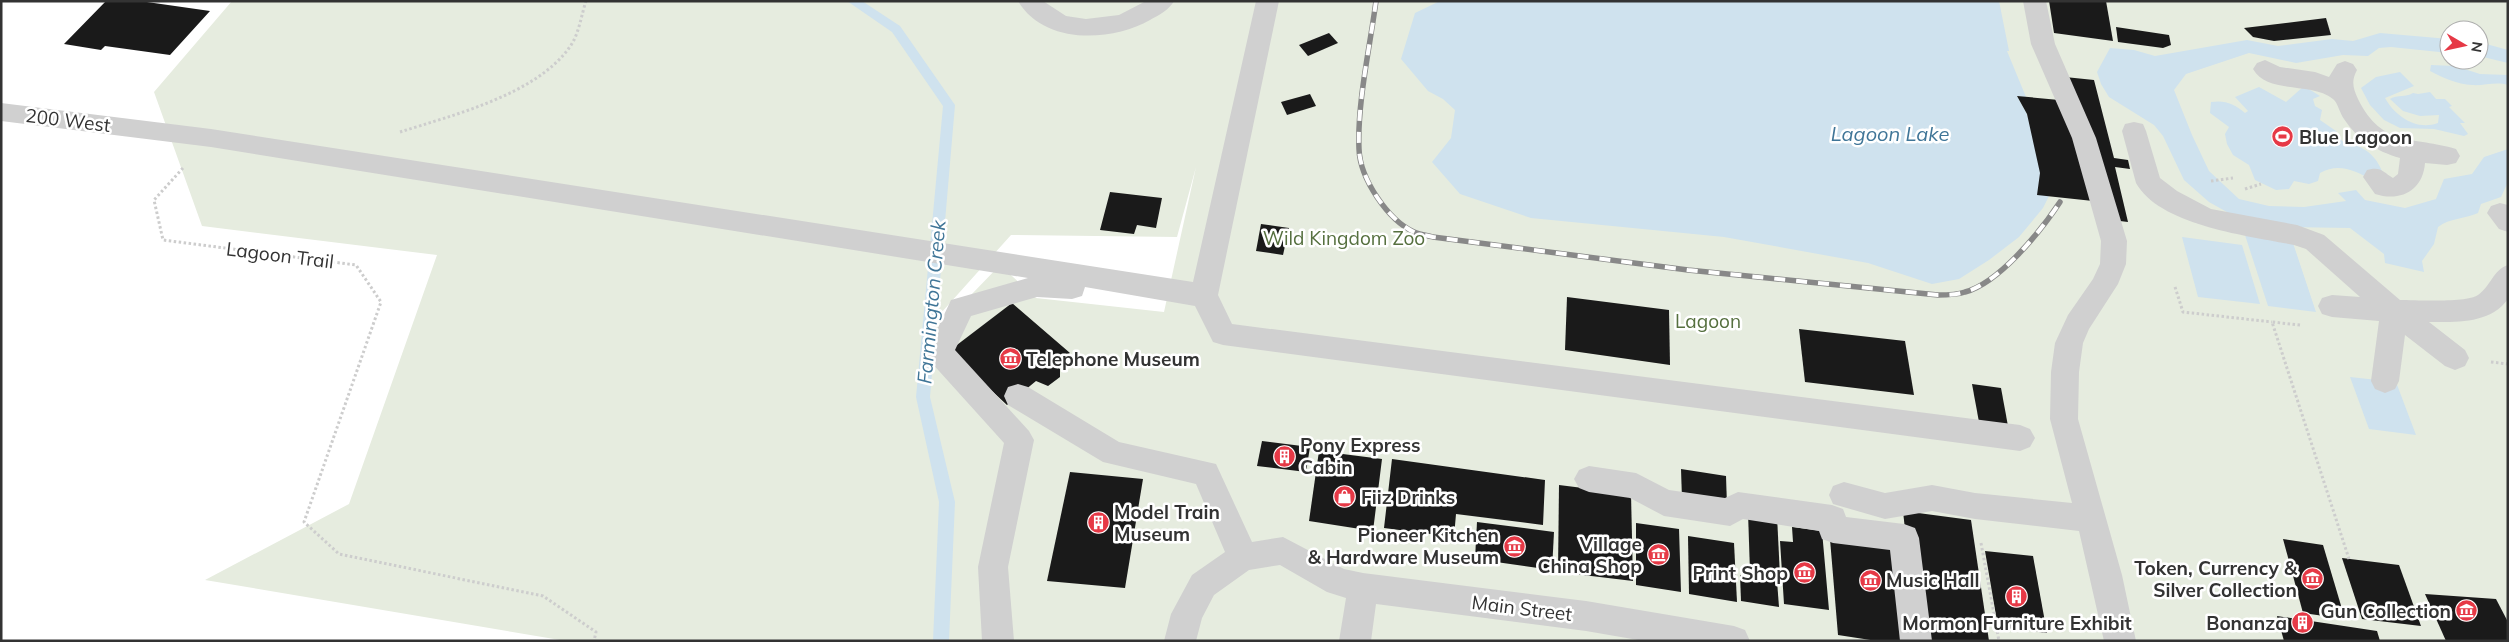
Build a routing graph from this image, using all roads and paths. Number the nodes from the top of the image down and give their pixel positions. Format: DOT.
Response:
graph roads {
  1 [pos="586,1"];
  2 [pos="1029,1"];
  3 [pos="1163,1"];
  4 [pos="1268,1"];
  5 [pos="2034,1"];
  6 [pos="2265,69"];
  7 [pos="2345,70"];
  8 [pos="2344,94"];
  9 [pos="1,112"];
  10 [pos="394,135"];
  11 [pos="211,138"];
  12 [pos="2130,138"];
  13 [pos="2412,153"];
  14 [pos="2447,156"];
  15 [pos="2376,177"];
  16 [pos="2233,178"];
  17 [pos="2218,180"];
  18 [pos="2132,188"];
  19 [pos="2168,198"];
  20 [pos="2175,287"];
  21 [pos="2504,292"];
  22 [pos="1204,295"];
  23 [pos="2332,306"];
  24 [pos="2394,311"];
  25 [pos="2272,322"];
  26 [pos="2301,326"];
  27 [pos="2455,358"];
  28 [pos="2385,381"];
  29 [pos="1018,396"];
  30 [pos="2020,438"];
  31 [pos="1589,479"];
  32 [pos="1844,495"];
  33 [pos="1975,506"];
  34 [pos="2091,519"];
  35 [pos="1244,557"];
  36 [pos="2349,559"];
  37 [pos="1363,588"];
  38 [pos="594,641"];
  39 [pos="998,641"];
  40 [pos="1180,641"];
  41 [pos="1355,641"];
  42 [pos="1734,641"];
  43 [pos="1916,641"];
  44 [pos="1999,641"];
  45 [pos="2120,641"];
  1 -- 10 [label="path"];
  2 -- 3 [label="street"];
  4 -- 22 [label="street"];
  5 -- 34 [label="street"];
  6 -- 8 [label="street"];
  7 -- 8 [label="street"];
  8 -- 13 [label="street"];
  9 -- 11 [label="street, 200 West"];
  11 -- 22 [label="street, 200 West"];
  11 -- 38 [label="path, Lagoon Trail"];
  12 -- 19 [label="street"];
  13 -- 14 [label="street"];
  13 -- 15 [label="street"];
  16 -- 17 [label="path"];
  18 -- 19 [label="street"];
  19 -- 24 [label="street"];
  20 -- 25 [label="path"];
  21 -- 24 [label="street"];
  22 -- 30 [label="street"];
  22 -- 39 [label="street"];
  23 -- 24 [label="street"];
  24 -- 27 [label="street"];
  24 -- 28 [label="street"];
  25 -- 26 [label="path"];
  25 -- 36 [label="path"];
  29 -- 35 [label="street"];
  31 -- 43 [label="street"];
  32 -- 33 [label="street"];
  33 -- 34 [label="street"];
  33 -- 44 [label="path"];
  34 -- 45 [label="street"];
  35 -- 37 [label="street, Main Street"];
  35 -- 40 [label="street"];
  37 -- 41 [label="street"];
  37 -- 42 [label="street, Main Street"];
}
